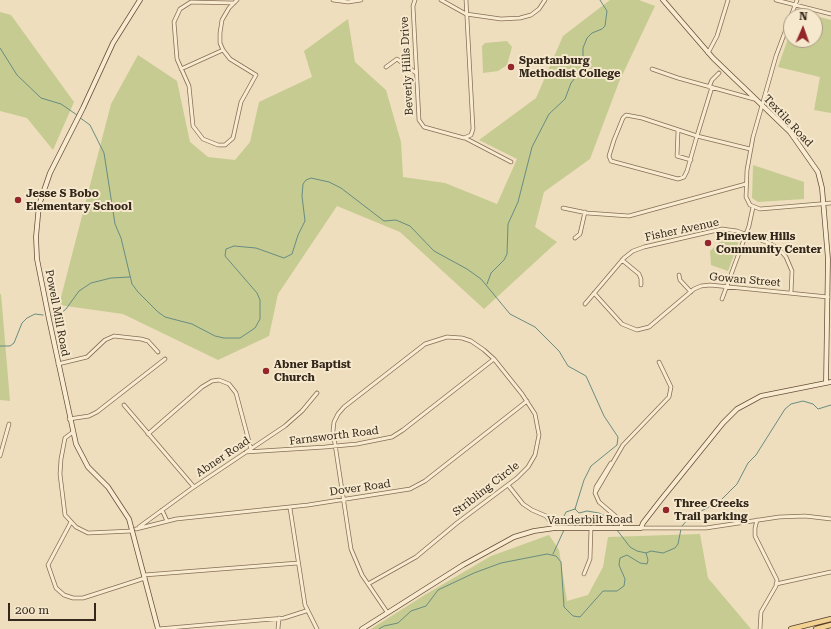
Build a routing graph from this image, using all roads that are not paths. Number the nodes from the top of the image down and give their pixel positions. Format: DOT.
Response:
graph roads {
  1 [pos="140,0"];
  2 [pos="237,0"];
  3 [pos="333,0"];
  4 [pos="361,0"];
  5 [pos="415,0"];
  6 [pos="441,0"];
  7 [pos="466,0"];
  8 [pos="545,0"];
  9 [pos="663,0"];
  10 [pos="728,0"];
  11 [pos="776,0"];
  12 [pos="797,0"];
  13 [pos="234,3"];
  14 [pos="795,6"];
  15 [pos="466,14"];
  16 [pos="831,14"];
  17 [pos="223,50"];
  18 [pos="708,53"];
  19 [pos="386,67"];
  20 [pos="181,69"];
  21 [pos="652,69"];
  22 [pos="416,73"];
  23 [pos="719,74"];
  24 [pos="710,87"];
  25 [pos="756,99"];
  26 [pos="762,105"];
  27 [pos="678,132"];
  28 [pos="697,136"];
  29 [pos="465,138"];
  30 [pos="750,149"];
  31 [pos="691,160"];
  32 [pos="511,162"];
  33 [pos="746,184"];
  34 [pos="831,203"];
  35 [pos="823,204"];
  36 [pos="753,207"];
  37 [pos="563,208"];
  38 [pos="585,212"];
  39 [pos="746,235"];
  40 [pos="576,238"];
  41 [pos="622,260"];
  42 [pos="679,275"];
  43 [pos="641,285"];
  44 [pos="728,286"];
  45 [pos="691,292"];
  46 [pos="594,293"];
  47 [pos="790,293"];
  48 [pos="828,297"];
  49 [pos="722,299"];
  50 [pos="585,304"];
  51 [pos="158,352"];
  52 [pos="165,359"];
  53 [pos="494,359"];
  54 [pos="660,362"];
  55 [pos="58,364"];
  56 [pos="829,382"];
  57 [pos="318,393"];
  58 [pos="527,401"];
  59 [pos="124,405"];
  60 [pos="69,419"];
  61 [pos="9,424"];
  62 [pos="73,432"];
  63 [pos="148,434"];
  64 [pos="0,437"];
  65 [pos="5,438"];
  66 [pos="336,446"];
  67 [pos="251,449"];
  68 [pos="246,452"];
  69 [pos="0,456"];
  70 [pos="508,485"];
  71 [pos="194,487"];
  72 [pos="343,500"];
  73 [pos="290,508"];
  74 [pos="162,510"];
  75 [pos="831,519"];
  76 [pos="757,520"];
  77 [pos="167,521"];
  78 [pos="71,522"];
  79 [pos="555,528"];
  80 [pos="591,528"];
  81 [pos="621,528"];
  82 [pos="641,528"];
  83 [pos="135,530"];
  84 [pos="298,563"];
  85 [pos="831,572"];
  86 [pos="584,574"];
  87 [pos="145,576"];
  88 [pos="368,584"];
  89 [pos="776,584"];
  90 [pos="306,611"];
  91 [pos="387,612"];
  92 [pos="279,618"];
  93 [pos="831,619"];
  94 [pos="831,625"];
  95 [pos="158,629"];
  96 [pos="278,629"];
  97 [pos="316,629"];
  98 [pos="362,629"];
  99 [pos="760,629"];
  100 [pos="791,629"];
  101 [pos="816,629"];
  1 -- 55 [label="street, Powell Mill Road"];
  2 -- 13 [label="street"];
  3 -- 4 [label="street"];
  5 -- 22 [label="street, Beverly Hills Drive"];
  6 -- 15 [label="street"];
  7 -- 15 [label="street"];
  8 -- 15 [label="street"];
  9 -- 18 [label="street, Textile Road"];
  10 -- 18 [label="street"];
  11 -- 14 [label="street"];
  12 -- 14 [label="street"];
  13 -- 17 [label="street"];
  13 -- 20 [label="street"];
  14 -- 16 [label="street"];
  14 -- 26 [label="street"];
  15 -- 29 [label="street"];
  17 -- 20 [label="street"];
  17 -- 20 [label="street"];
  18 -- 25 [label="street, Textile Road"];
  19 -- 22 [label="street"];
  21 -- 24 [label="street"];
  22 -- 29 [label="street, Beverly Hills Drive"];
  23 -- 24 [label="street"];
  24 -- 25 [label="street"];
  24 -- 28 [label="street"];
  25 -- 26 [label="street, Textile Road"];
  26 -- 30 [label="street"];
  26 -- 35 [label="street, Textile Road"];
  27 -- 28 [label="street"];
  27 -- 31 [label="street"];
  27 -- 31 [label="street"];
  28 -- 30 [label="street"];
  28 -- 31 [label="street"];
  29 -- 32 [label="street"];
  30 -- 33 [label="street"];
  33 -- 36 [label="street"];
  33 -- 38 [label="street"];
  34 -- 35 [label="street"];
  35 -- 36 [label="street"];
  35 -- 48 [label="street, Textile Road"];
  36 -- 39 [label="street"];
  37 -- 38 [label="street"];
  38 -- 40 [label="street"];
  39 -- 41 [label="street, Fisher Avenue"];
  39 -- 44 [label="street"];
  39 -- 47 [label="street, Fisher Avenue"];
  41 -- 43 [label="street"];
  41 -- 46 [label="street, Fisher Avenue"];
  42 -- 45 [label="street"];
  44 -- 45 [label="street, Gowan Street"];
  44 -- 47 [label="street, Gowan Street"];
  44 -- 49 [label="street"];
  45 -- 46 [label="street, Gowan Street"];
  46 -- 50 [label="street, Fisher Avenue"];
  47 -- 48 [label="street, Gowan Street"];
  48 -- 56 [label="street, Textile Road"];
  51 -- 55 [label="street"];
  52 -- 60 [label="street"];
  53 -- 58 [label="street, Stribling Circle"];
  53 -- 66 [label="street, Farnsworth Road"];
  53 -- 66 [label="street, Stribling Circle"];
  54 -- 81 [label="street"];
  55 -- 60 [label="street, Powell Mill Road"];
  56 -- 82 [label="street, Vanderbilt Road"];
  57 -- 67 [label="street, Abner Road"];
  58 -- 70 [label="street, Stribling Circle"];
  58 -- 72 [label="street, Dover Road"];
  59 -- 63 [label="street"];
  60 -- 62 [label="street, Powell Mill Road"];
  61 -- 65 [label="street"];
  62 -- 78 [label="street"];
  62 -- 83 [label="street, Powell Mill Road"];
  63 -- 67 [label="street"];
  63 -- 71 [label="street"];
  64 -- 65 [label="street"];
  65 -- 69 [label="street"];
  66 -- 68 [label="street, Farnsworth Road"];
  66 -- 72 [label="street, Stribling Circle"];
  67 -- 68 [label="street, Abner Road"];
  68 -- 71 [label="street, Abner Road"];
  70 -- 79 [label="street"];
  70 -- 88 [label="street, Stribling Circle"];
  71 -- 74 [label="street, Abner Road"];
  72 -- 73 [label="street, Dover Road"];
  72 -- 88 [label="street, Stribling Circle"];
  73 -- 77 [label="street, Dover Road"];
  73 -- 84 [label="street"];
  74 -- 77 [label="street"];
  74 -- 83 [label="street, Abner Road"];
  75 -- 76 [label="street"];
  76 -- 82 [label="street"];
  76 -- 89 [label="street"];
  77 -- 83 [label="street, Dover Road"];
  78 -- 83 [label="street, Dover Road"];
  78 -- 87 [label="street"];
  79 -- 80 [label="street, Vanderbilt Road"];
  79 -- 91 [label="street, Vanderbilt Road"];
  80 -- 81 [label="street, Vanderbilt Road"];
  80 -- 86 [label="street"];
  81 -- 82 [label="street, Vanderbilt Road"];
  83 -- 87 [label="street, Powell Mill Road"];
  84 -- 87 [label="street"];
  84 -- 90 [label="street"];
  85 -- 89 [label="street"];
  87 -- 95 [label="street, Powell Mill Road"];
  88 -- 91 [label="street, Stribling Circle"];
  89 -- 99 [label="street"];
  90 -- 92 [label="street"];
  90 -- 97 [label="street"];
  91 -- 98 [label="street, Vanderbilt Road"];
  92 -- 95 [label="street"];
  92 -- 96 [label="street"];
  93 -- 100 [label="main road"];
  94 -- 101 [label="main road"];
}
